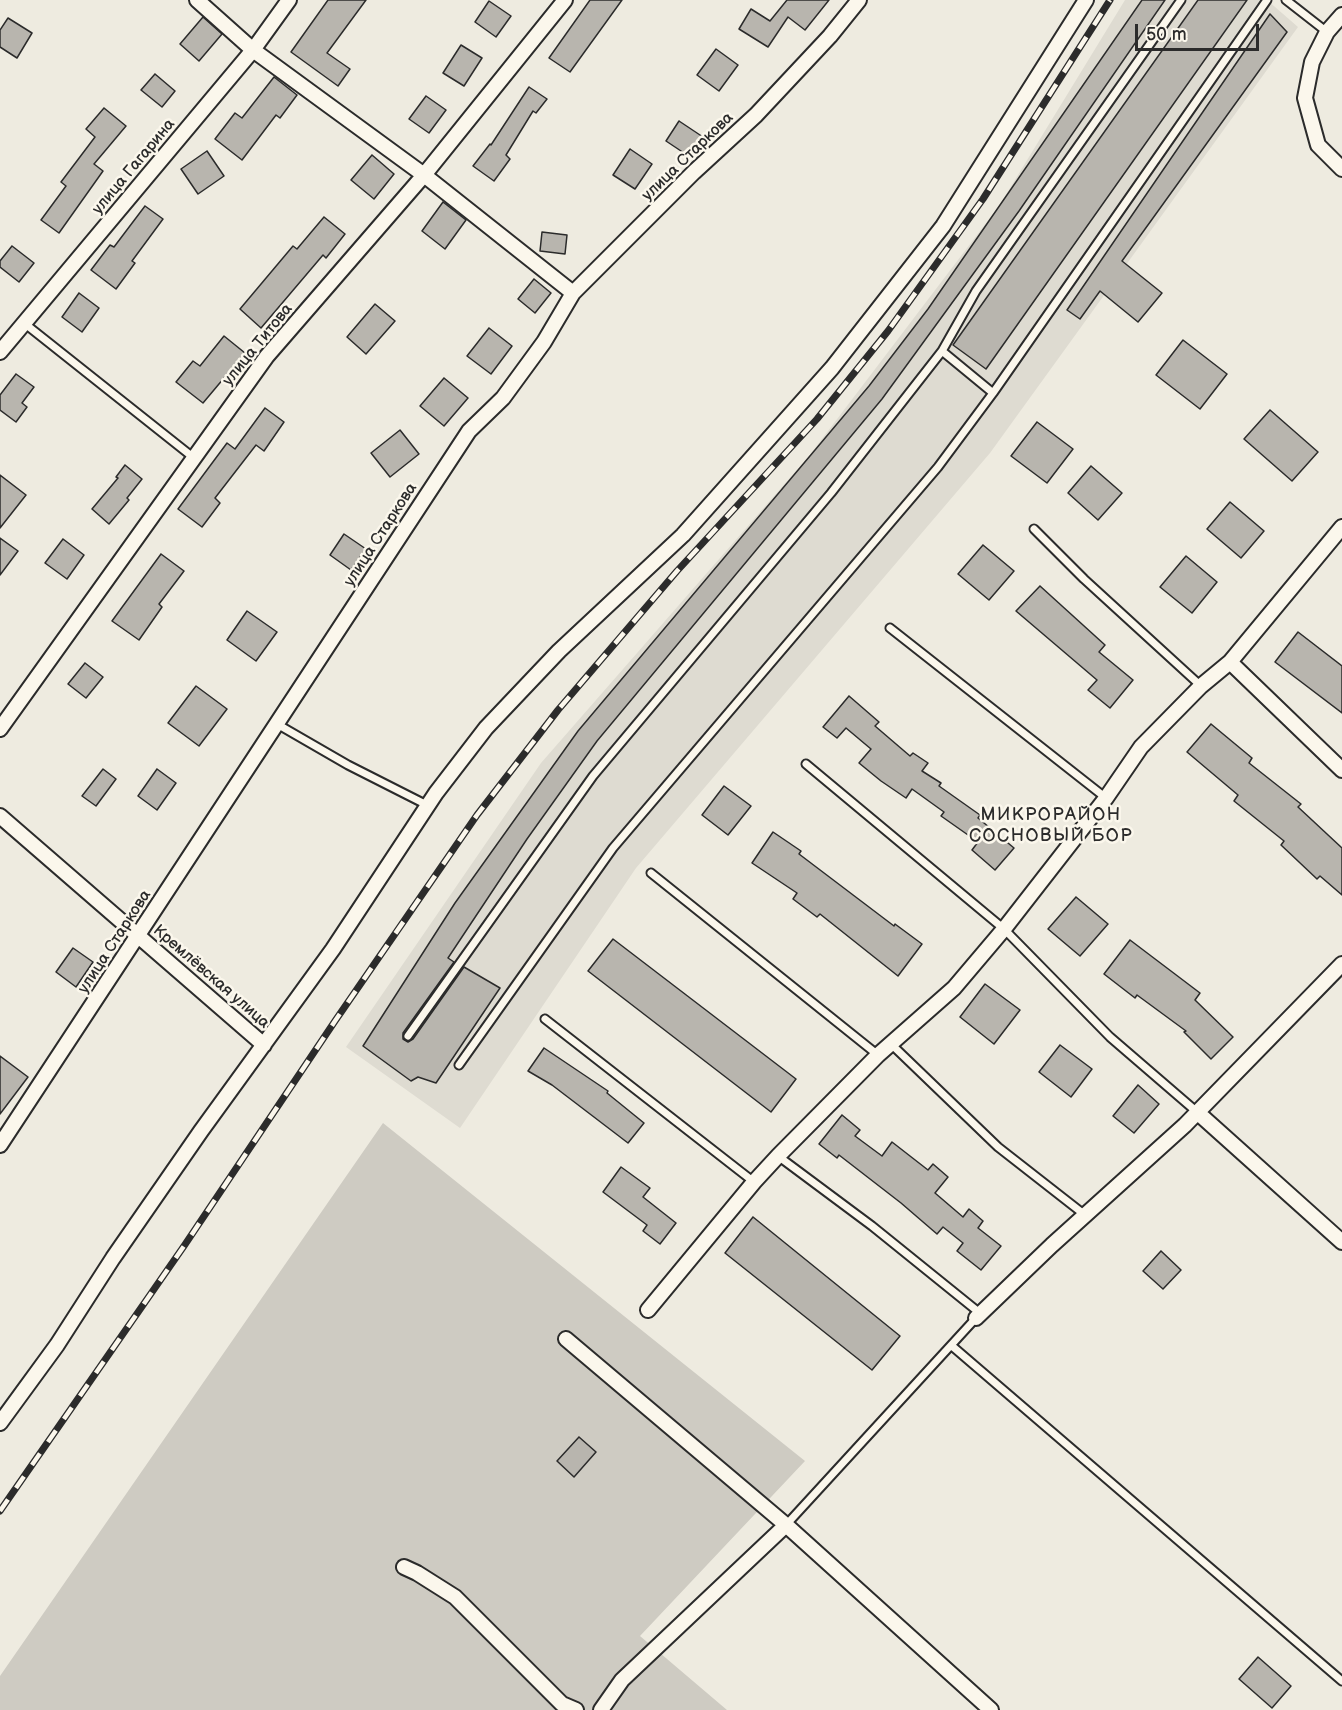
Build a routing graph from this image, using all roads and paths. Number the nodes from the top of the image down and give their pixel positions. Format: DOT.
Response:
graph roads {
  1 [pos="198,0"];
  2 [pos="289,0"];
  3 [pos="565,0"];
  4 [pos="1086,0"];
  5 [pos="1180,0"];
  6 [pos="1267,0"];
  7 [pos="1286,0"];
  8 [pos="856,1"];
  9 [pos="1342,15"];
  10 [pos="1327,32"];
  11 [pos="254,50"];
  12 [pos="1342,169"];
  13 [pos="424,175"];
  14 [pos="573,293"];
  15 [pos="24,323"];
  16 [pos="942,351"];
  17 [pos="0,352"];
  18 [pos="993,393"];
  19 [pos="194,458"];
  20 [pos="1342,527"];
  21 [pos="1034,529"];
  22 [pos="890,628"];
  23 [pos="1230,662"];
  24 [pos="1201,686"];
  25 [pos="277,724"];
  26 [pos="0,729"];
  27 [pos="806,764"];
  28 [pos="1342,770"];
  29 [pos="1106,798"];
  30 [pos="427,805"];
  31 [pos="0,816"];
  32 [pos="651,873"];
  33 [pos="1004,929"];
  34 [pos="138,936"];
  35 [pos="1342,964"];
  36 [pos="545,1019"];
  37 [pos="408,1036"];
  38 [pos="891,1044"];
  39 [pos="264,1045"];
  40 [pos="878,1055"];
  41 [pos="459,1065"];
  42 [pos="1197,1112"];
  43 [pos="0,1145"];
  44 [pos="778,1156"];
  45 [pos="754,1182"];
  46 [pos="1085,1215"];
  47 [pos="1342,1242"];
  48 [pos="648,1310"];
  49 [pos="979,1316"];
  50 [pos="566,1339"];
  51 [pos="952,1346"];
  52 [pos="0,1423"];
  53 [pos="786,1525"];
  54 [pos="404,1567"];
  55 [pos="1342,1681"];
  56 [pos="603,1709"];
  57 [pos="576,1710"];
  58 [pos="584,1710"];
  59 [pos="991,1710"];
  1 -- 11 [label="street"];
  2 -- 11 [label="street, улица Гагарина"];
  3 -- 13 [label="street, улица Титова"];
  4 -- 30 [label="street"];
  5 -- 16 [label="lane"];
  6 -- 18 [label="lane"];
  7 -- 10 [label="lane"];
  8 -- 14 [label="street, улица Старкова"];
  9 -- 10 [label="street"];
  10 -- 12 [label="street"];
  11 -- 13 [label="street"];
  11 -- 15 [label="street, улица Гагарина"];
  13 -- 14 [label="street"];
  13 -- 19 [label="street, улица Титова"];
  14 -- 25 [label="street, улица Старкова"];
  15 -- 17 [label="street, улица Гагарина"];
  15 -- 19 [label="lane"];
  16 -- 18 [label="lane"];
  16 -- 37 [label="lane"];
  18 -- 41 [label="lane"];
  19 -- 26 [label="street, улица Титова"];
  20 -- 23 [label="street"];
  21 -- 24 [label="lane"];
  22 -- 29 [label="lane"];
  23 -- 24 [label="street"];
  23 -- 28 [label="street"];
  24 -- 29 [label="street"];
  25 -- 30 [label="lane"];
  25 -- 34 [label="street, улица Старкова"];
  27 -- 33 [label="lane"];
  29 -- 33 [label="street"];
  30 -- 39 [label="street"];
  31 -- 34 [label="street, Кремлёвская улица"];
  32 -- 40 [label="lane"];
  33 -- 38 [label="street"];
  33 -- 42 [label="lane"];
  34 -- 39 [label="street, Кремлёвская улица"];
  34 -- 43 [label="street, улица Старкова"];
  35 -- 42 [label="street"];
  36 -- 45 [label="lane"];
  38 -- 40 [label="street"];
  38 -- 46 [label="lane"];
  39 -- 52 [label="street"];
  40 -- 44 [label="street"];
  42 -- 46 [label="street"];
  42 -- 47 [label="street"];
  44 -- 45 [label="street"];
  44 -- 49 [label="lane"];
  45 -- 48 [label="street"];
  46 -- 49 [label="street"];
  49 -- 51 [label="lane"];
  50 -- 53 [label="street"];
  51 -- 53 [label="lane"];
  51 -- 55 [label="lane"];
  53 -- 56 [label="street"];
  53 -- 59 [label="street"];
  54 -- 57 [label="street"];
  56 -- 58 [label="street"];
}
